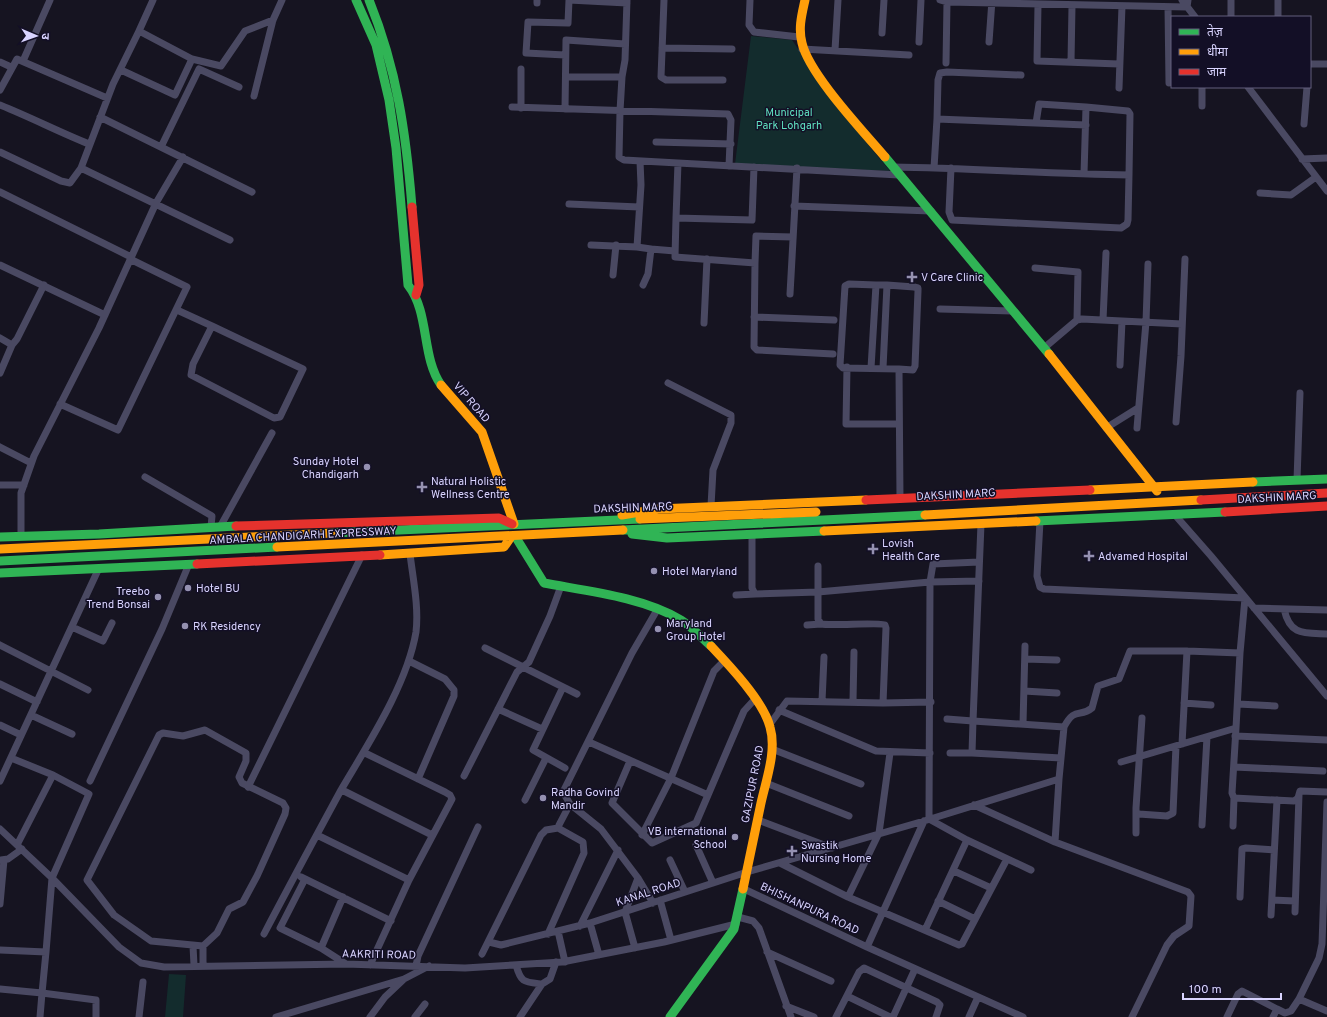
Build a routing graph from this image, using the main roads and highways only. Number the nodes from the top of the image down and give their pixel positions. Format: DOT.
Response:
graph roads {
  1 [pos="356,0"];
  2 [pos="369,0"];
  3 [pos="805,0"];
  4 [pos="373,9"];
  5 [pos="363,16"];
  6 [pos="416,295"];
  7 [pos="1327,478"];
  8 [pos="1327,484"];
  9 [pos="1155,488"];
  10 [pos="1327,493"];
  11 [pos="1327,506"];
  12 [pos="930,512"];
  13 [pos="1175,516"];
  14 [pos="587,521"];
  15 [pos="514,524"];
  16 [pos="606,532"];
  17 [pos="513,536"];
  18 [pos="0,537"];
  19 [pos="0,549"];
  20 [pos="0,561"];
  21 [pos="0,572"];
  22 [pos="670,1017"];
  1 -- 5 [label="main road"];
  2 -- 4 [label="main road"];
  3 -- 9 [label="main road"];
  4 -- 5 [label="main road"];
  4 -- 6 [label="main road"];
  5 -- 6 [label="main road"];
  6 -- 15 [label="main road, VIP ROAD"];
  7 -- 9 [label="main road"];
  8 -- 12 [label="main road, DAKSHIN MARG"];
  9 -- 13 [label="main road"];
  9 -- 14 [label="main road"];
  10 -- 12 [label="main road"];
  11 -- 13 [label="main road, DAKSHIN MARG"];
  12 -- 14 [label="main road, DAKSHIN MARG"];
  12 -- 16 [label="main road"];
  13 -- 16 [label="main road, DAKSHIN MARG"];
  14 -- 15 [label="main road, AMBALA CHANDIGARH EXPRESSWAY"];
  15 -- 18 [label="main road"];
  15 -- 19 [label="main road, AMBALA CHANDIGARH EXPRESSWAY"];
  16 -- 17 [label="main road, AMBALA CHANDIGARH EXPRESSWAY"];
  17 -- 20 [label="main road, AMBALA CHANDIGARH EXPRESSWAY"];
  17 -- 21 [label="main road"];
  17 -- 22 [label="main road, GAZIPUR ROAD"];
}
